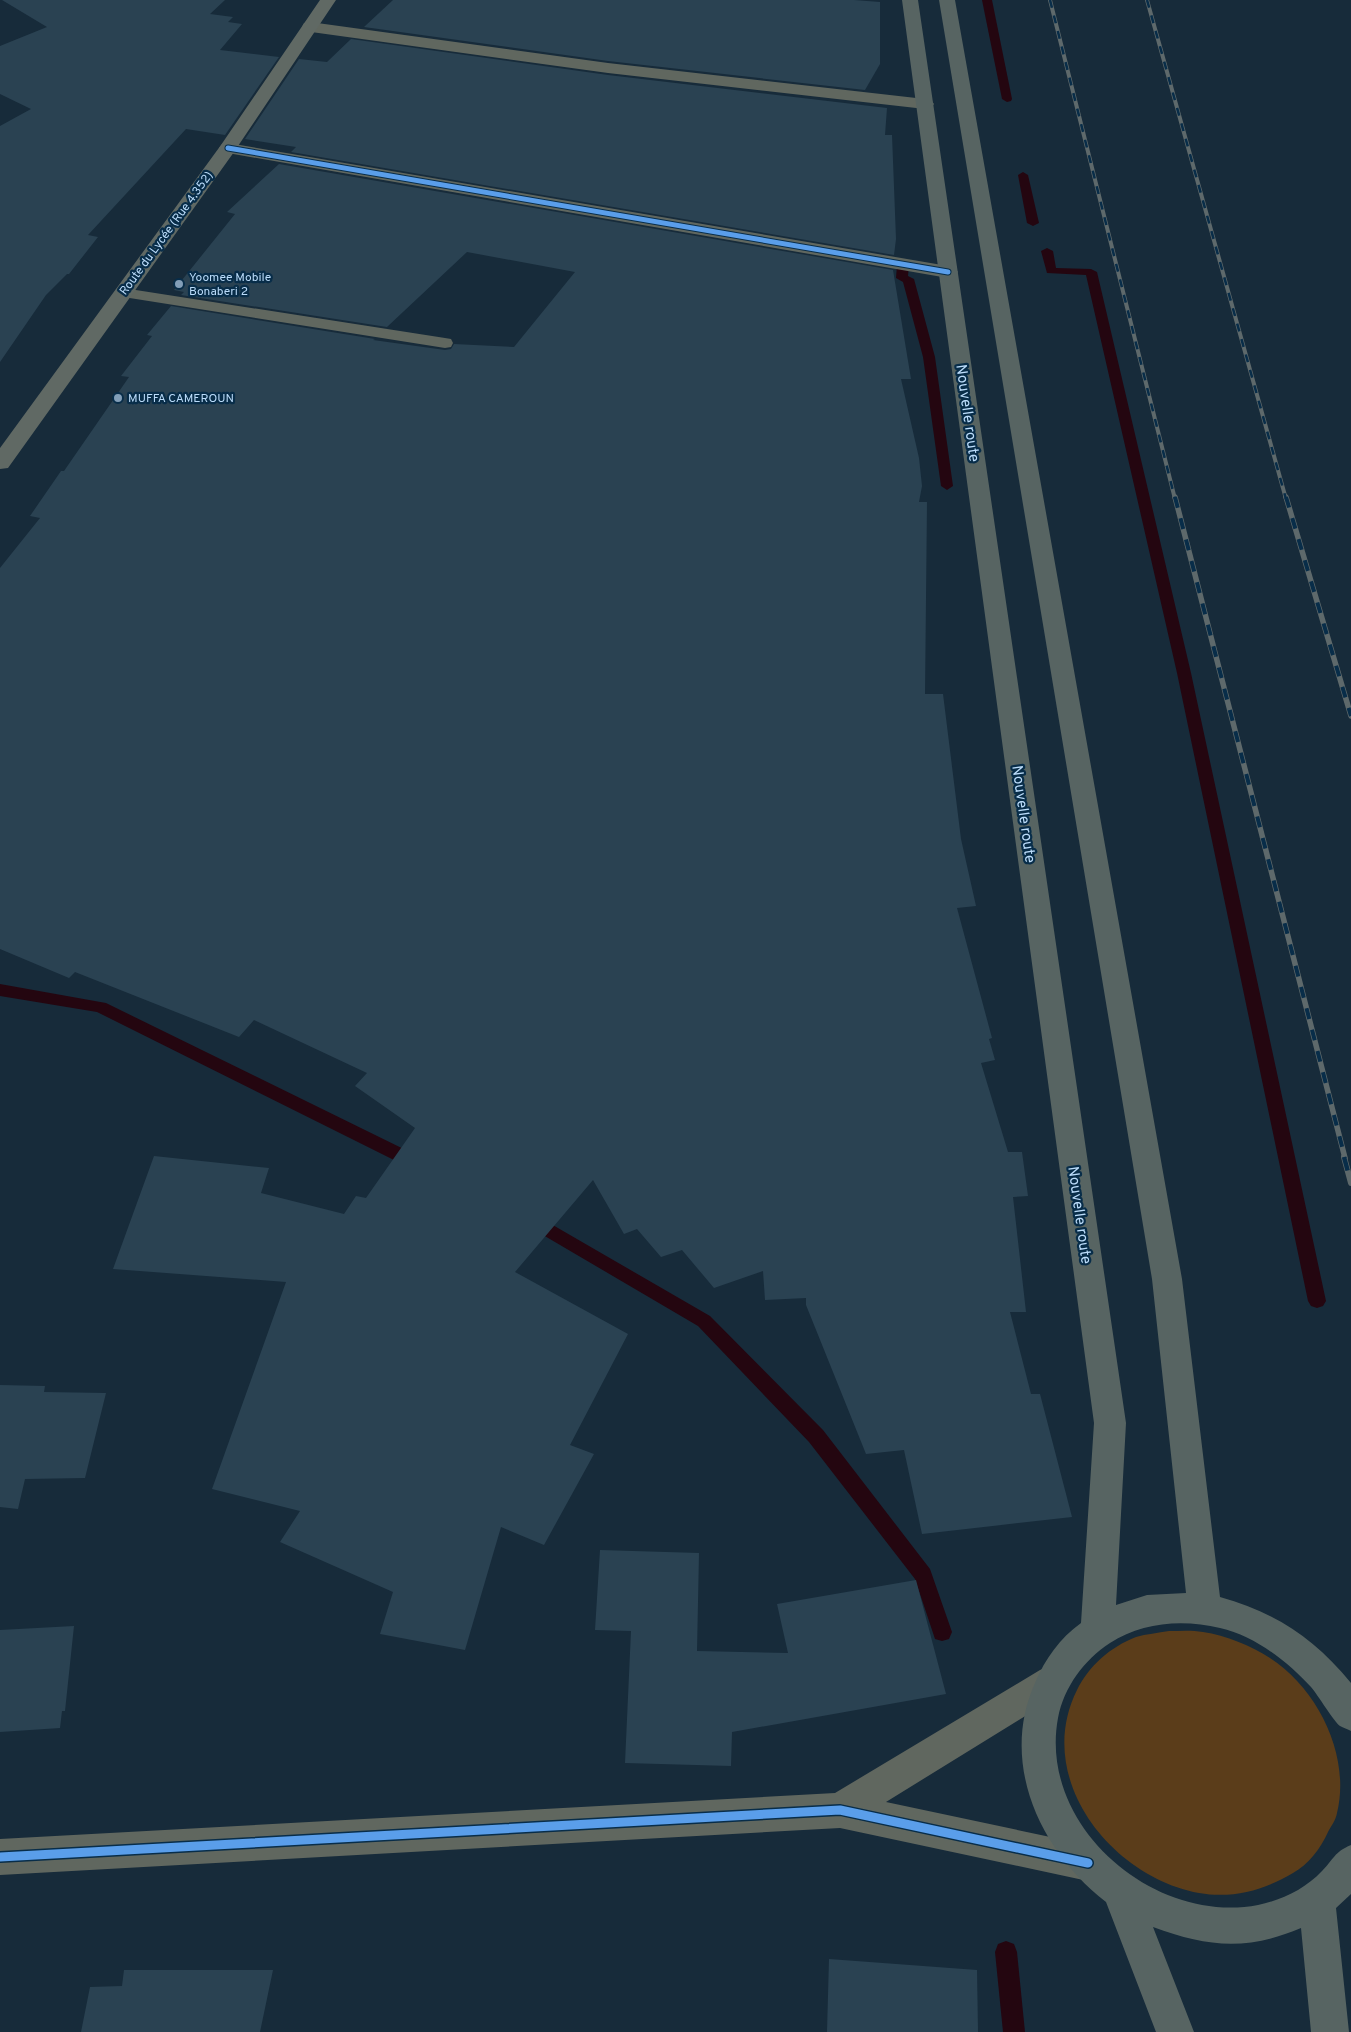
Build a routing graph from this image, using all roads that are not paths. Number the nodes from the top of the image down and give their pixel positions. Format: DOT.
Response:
graph roads {
  1 [pos="328,0"];
  2 [pos="910,0"];
  3 [pos="947,0"];
  4 [pos="310,26"];
  5 [pos="916,38"];
  6 [pos="953,38"];
  7 [pos="925,104"];
  8 [pos="228,148"];
  9 [pos="948,272"];
  10 [pos="123,293"];
  11 [pos="445,343"];
  12 [pos="0,463"];
  13 [pos="1206,1609"];
  14 [pos="1098,1630"];
  15 [pos="1052,1681"];
  16 [pos="1347,1702"];
  17 [pos="840,1810"];
  18 [pos="0,1857"];
  19 [pos="1088,1863"];
  20 [pos="1351,1863"];
  21 [pos="1121,1892"];
  22 [pos="1317,1900"];
  23 [pos="1175,2032"];
  24 [pos="1330,2032"];
  1 -- 4 [label="main road, Route du Lycée (Rue 4.352)"];
  2 -- 5 [label="highway, Nouvelle route"];
  3 -- 6 [label="highway"];
  4 -- 7 [label="street"];
  4 -- 8 [label="main road, Route du Lycée (Rue 4.352)"];
  5 -- 6 [label="highway"];
  5 -- 7 [label="highway, Nouvelle route"];
  6 -- 13 [label="highway"];
  7 -- 9 [label="highway, Nouvelle route"];
  8 -- 9 [label="street"];
  8 -- 10 [label="main road, Route du Lycée (Rue 4.352)"];
  9 -- 14 [label="highway, Nouvelle route"];
  10 -- 11 [label="lane"];
  10 -- 12 [label="main road, Route du Lycée (Rue 4.352)"];
  13 -- 14 [label="highway"];
  13 -- 16 [label="highway"];
  14 -- 15 [label="highway"];
  15 -- 17 [label="street"];
  15 -- 19 [label="highway"];
  17 -- 18 [label="street"];
  17 -- 19 [label="street"];
  19 -- 21 [label="highway"];
  20 -- 22 [label="highway"];
  21 -- 22 [label="highway"];
  21 -- 23 [label="highway"];
  22 -- 24 [label="highway"];
}
